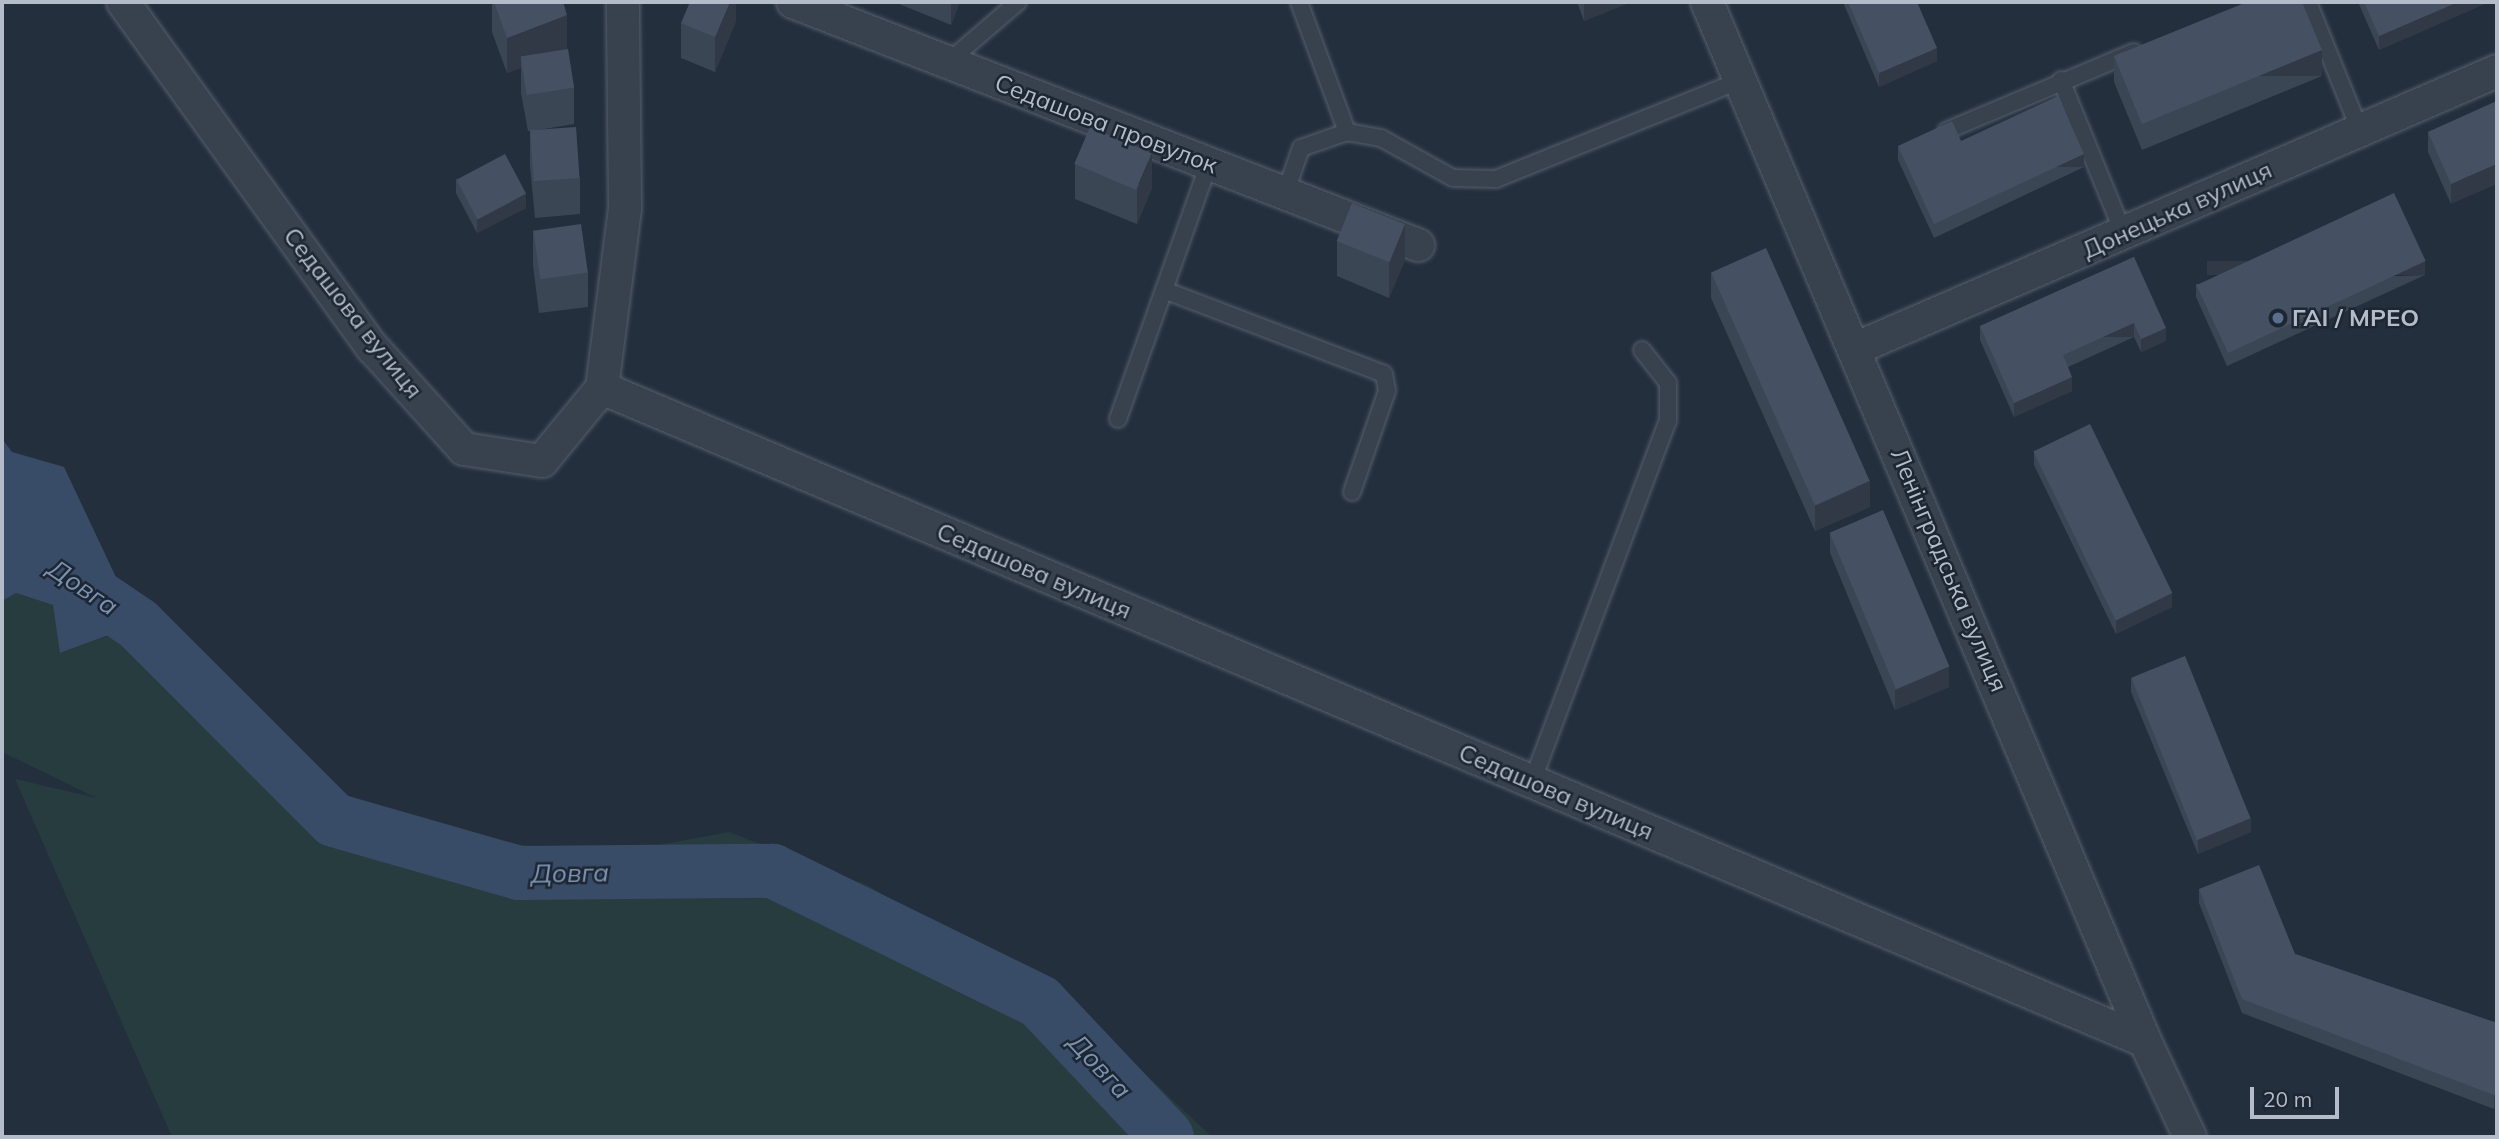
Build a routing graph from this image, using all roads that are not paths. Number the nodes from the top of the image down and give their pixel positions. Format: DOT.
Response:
graph roads {
  1 [pos="123,2"];
  2 [pos="623,2"];
  3 [pos="793,2"];
  4 [pos="1018,2"];
  5 [pos="1299,2"];
  6 [pos="1707,2"];
  7 [pos="2308,2"];
  8 [pos="2148,47"];
  9 [pos="948,62"];
  10 [pos="2497,71"];
  11 [pos="1741,80"];
  12 [pos="2061,80"];
  13 [pos="2359,128"];
  14 [pos="1945,131"];
  15 [pos="1347,132"];
  16 [pos="1209,164"];
  17 [pos="1285,194"];
  18 [pos="2124,234"];
  19 [pos="1418,246"];
  20 [pos="1164,290"];
  21 [pos="1857,348"];
  22 [pos="1642,350"];
  23 [pos="601,388"];
  24 [pos="1118,419"];
  25 [pos="1352,492"];
  26 [pos="1532,782"];
  27 [pos="2145,1041"];
  28 [pos="2190,1137"];
  1 -- 23 [label="street, Седашова вулиця"];
  2 -- 23 [label="street"];
  3 -- 9 [label="street, Седашова провулок"];
  4 -- 9 [label="lane"];
  5 -- 15 [label="lane"];
  6 -- 11 [label="street, Ленінградська вулиця"];
  7 -- 13 [label="lane"];
  8 -- 12 [label="lane"];
  9 -- 16 [label="street, Седашова провулок"];
  10 -- 13 [label="street, Донецька вулиця"];
  11 -- 15 [label="lane"];
  11 -- 21 [label="street, Ленінградська вулиця"];
  12 -- 14 [label="lane"];
  12 -- 18 [label="lane"];
  13 -- 18 [label="street, Донецька вулиця"];
  15 -- 17 [label="lane"];
  16 -- 17 [label="street, Седашова провулок"];
  16 -- 20 [label="lane"];
  17 -- 19 [label="street, Седашова провулок"];
  18 -- 21 [label="street, Донецька вулиця"];
  20 -- 24 [label="lane"];
  20 -- 25 [label="lane"];
  21 -- 27 [label="street, Ленінградська вулиця"];
  22 -- 26 [label="lane"];
  23 -- 26 [label="street, Седашова вулиця"];
  26 -- 27 [label="street, Седашова вулиця"];
  27 -- 28 [label="street, Ленінградська вулиця"];
}
